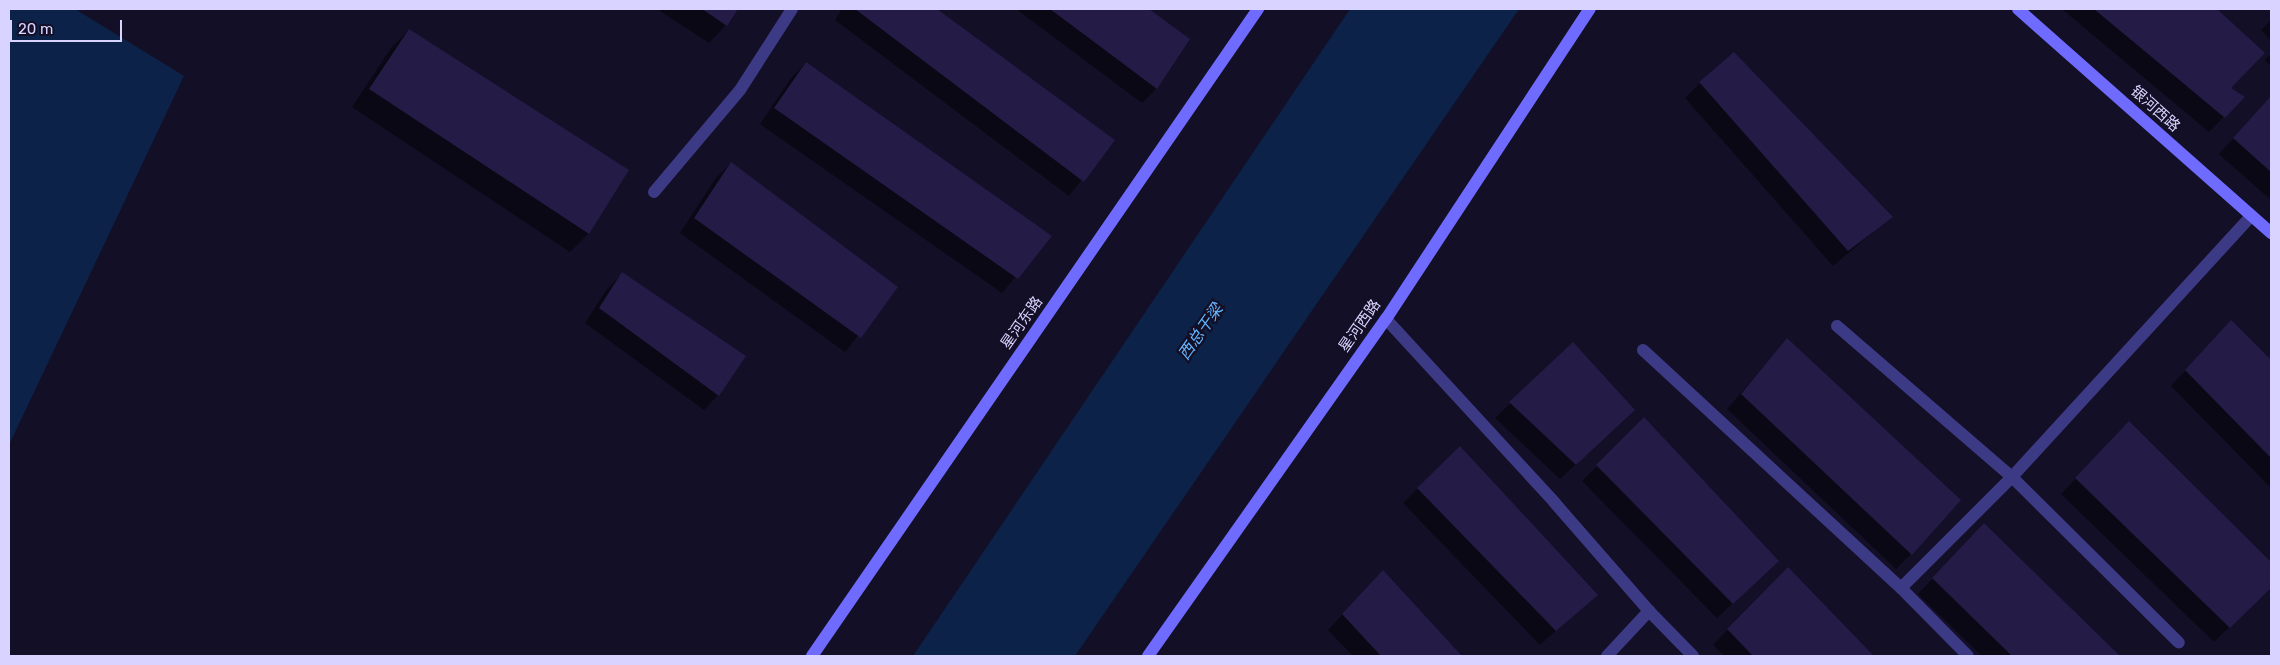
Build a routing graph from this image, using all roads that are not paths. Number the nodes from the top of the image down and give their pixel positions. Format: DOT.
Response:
graph roads {
  1 [pos="792,9"];
  2 [pos="1258,9"];
  3 [pos="1590,9"];
  4 [pos="2018,9"];
  5 [pos="654,192"];
  6 [pos="2252,216"];
  7 [pos="2271,233"];
  8 [pos="1386,320"];
  9 [pos="1837,326"];
  10 [pos="1643,350"];
  11 [pos="2012,476"];
  12 [pos="1901,588"];
  13 [pos="1649,611"];
  14 [pos="2179,643"];
  15 [pos="812,656"];
  16 [pos="1148,656"];
  17 [pos="1607,656"];
  18 [pos="1692,656"];
  19 [pos="1968,656"];
  1 -- 5 [label="lane"];
  2 -- 15 [label="street, 星河东路"];
  3 -- 8 [label="street, 星河西路"];
  4 -- 6 [label="street, 银河西路"];
  6 -- 7 [label="street, 银河西路"];
  6 -- 11 [label="lane"];
  8 -- 13 [label="lane"];
  8 -- 16 [label="street, 星河西路"];
  9 -- 11 [label="lane"];
  10 -- 12 [label="lane"];
  11 -- 12 [label="lane"];
  11 -- 14 [label="lane"];
  12 -- 19 [label="lane"];
  13 -- 17 [label="lane"];
  13 -- 18 [label="lane"];
}
